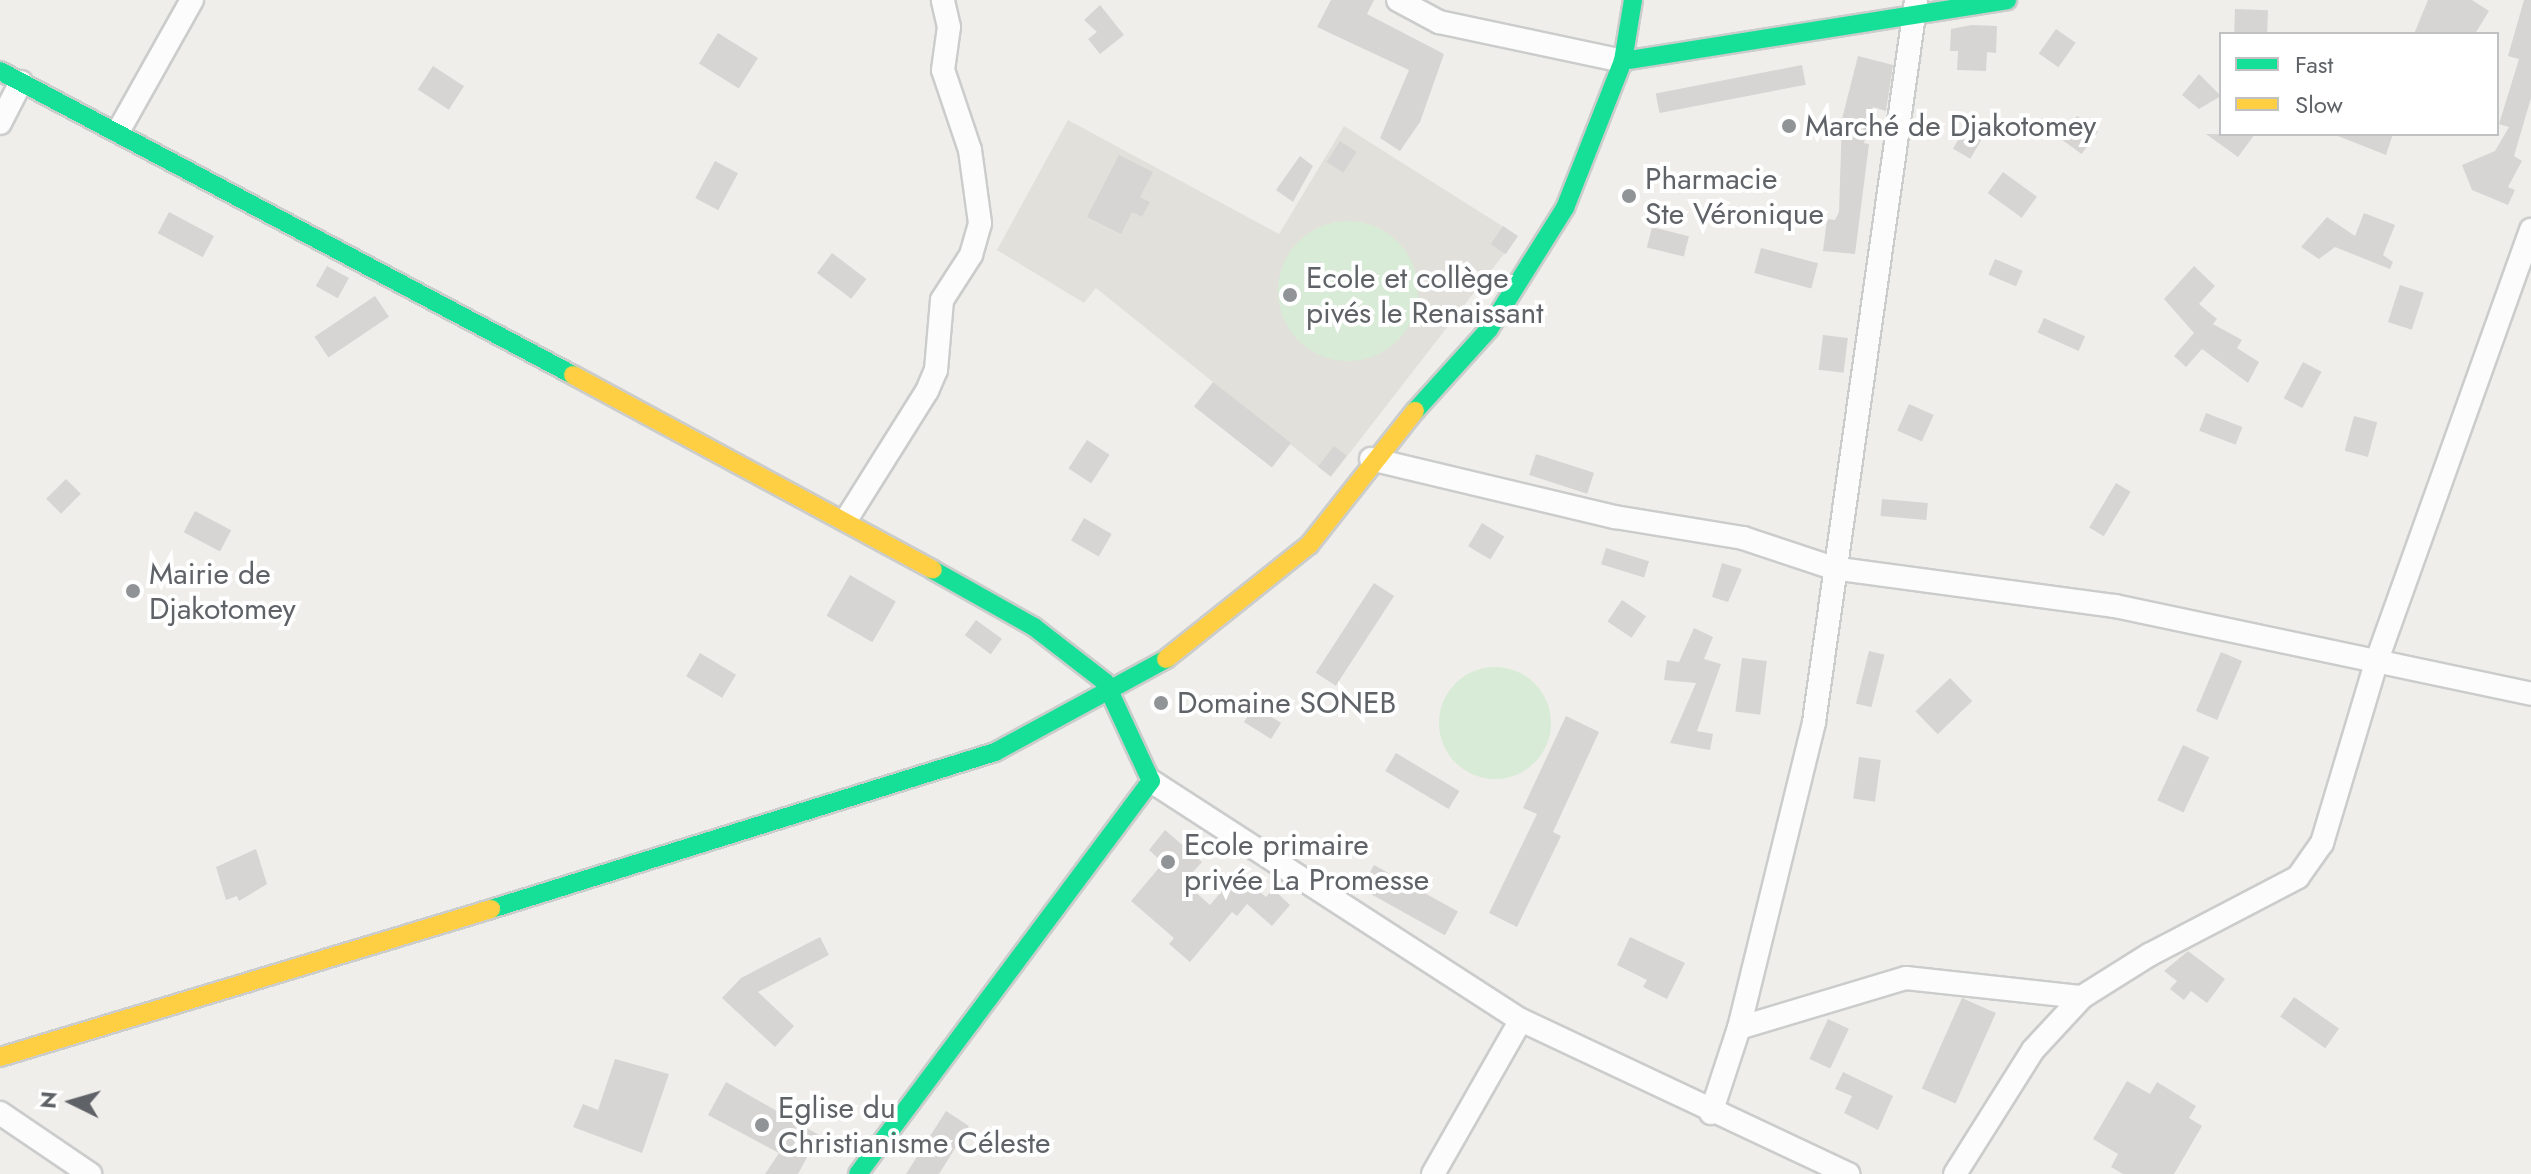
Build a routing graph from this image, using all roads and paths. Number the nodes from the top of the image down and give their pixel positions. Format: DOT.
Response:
graph roads {
  1 [pos="192,0"];
  2 [pos="943,0"];
  3 [pos="1398,0"];
  4 [pos="1633,0"];
  5 [pos="2007,0"];
  6 [pos="1915,8"];
  7 [pos="1623,61"];
  8 [pos="0,71"];
  9 [pos="21,82"];
  10 [pos="0,123"];
  11 [pos="119,130"];
  12 [pos="2531,230"];
  13 [pos="1371,459"];
  14 [pos="846,520"];
  15 [pos="1833,568"];
  16 [pos="2377,660"];
  17 [pos="2531,694"];
  18 [pos="1109,695"];
  19 [pos="1151,781"];
  20 [pos="2082,997"];
  21 [pos="1521,1020"];
  22 [pos="1739,1028"];
  23 [pos="0,1057"];
  24 [pos="0,1113"];
  25 [pos="1711,1113"];
  26 [pos="90,1174"];
  27 [pos="858,1174"];
  28 [pos="1433,1174"];
  29 [pos="1849,1174"];
  30 [pos="1955,1174"];
  1 -- 11 [label="street"];
  2 -- 14 [label="street"];
  3 -- 7 [label="street"];
  4 -- 7 [label="street"];
  5 -- 6 [label="street"];
  6 -- 7 [label="street"];
  6 -- 15 [label="street"];
  7 -- 13 [label="street"];
  8 -- 9 [label="street"];
  9 -- 10 [label="street"];
  9 -- 11 [label="street"];
  11 -- 14 [label="street"];
  12 -- 16 [label="street"];
  13 -- 15 [label="street"];
  13 -- 18 [label="street"];
  14 -- 18 [label="street"];
  15 -- 16 [label="street"];
  15 -- 22 [label="street"];
  16 -- 17 [label="street"];
  16 -- 20 [label="street"];
  18 -- 19 [label="street"];
  18 -- 23 [label="street"];
  19 -- 21 [label="street"];
  19 -- 27 [label="street"];
  20 -- 22 [label="street"];
  20 -- 30 [label="street"];
  21 -- 25 [label="street"];
  21 -- 28 [label="street"];
  22 -- 25 [label="street"];
  24 -- 26 [label="street"];
  25 -- 29 [label="street"];
}
